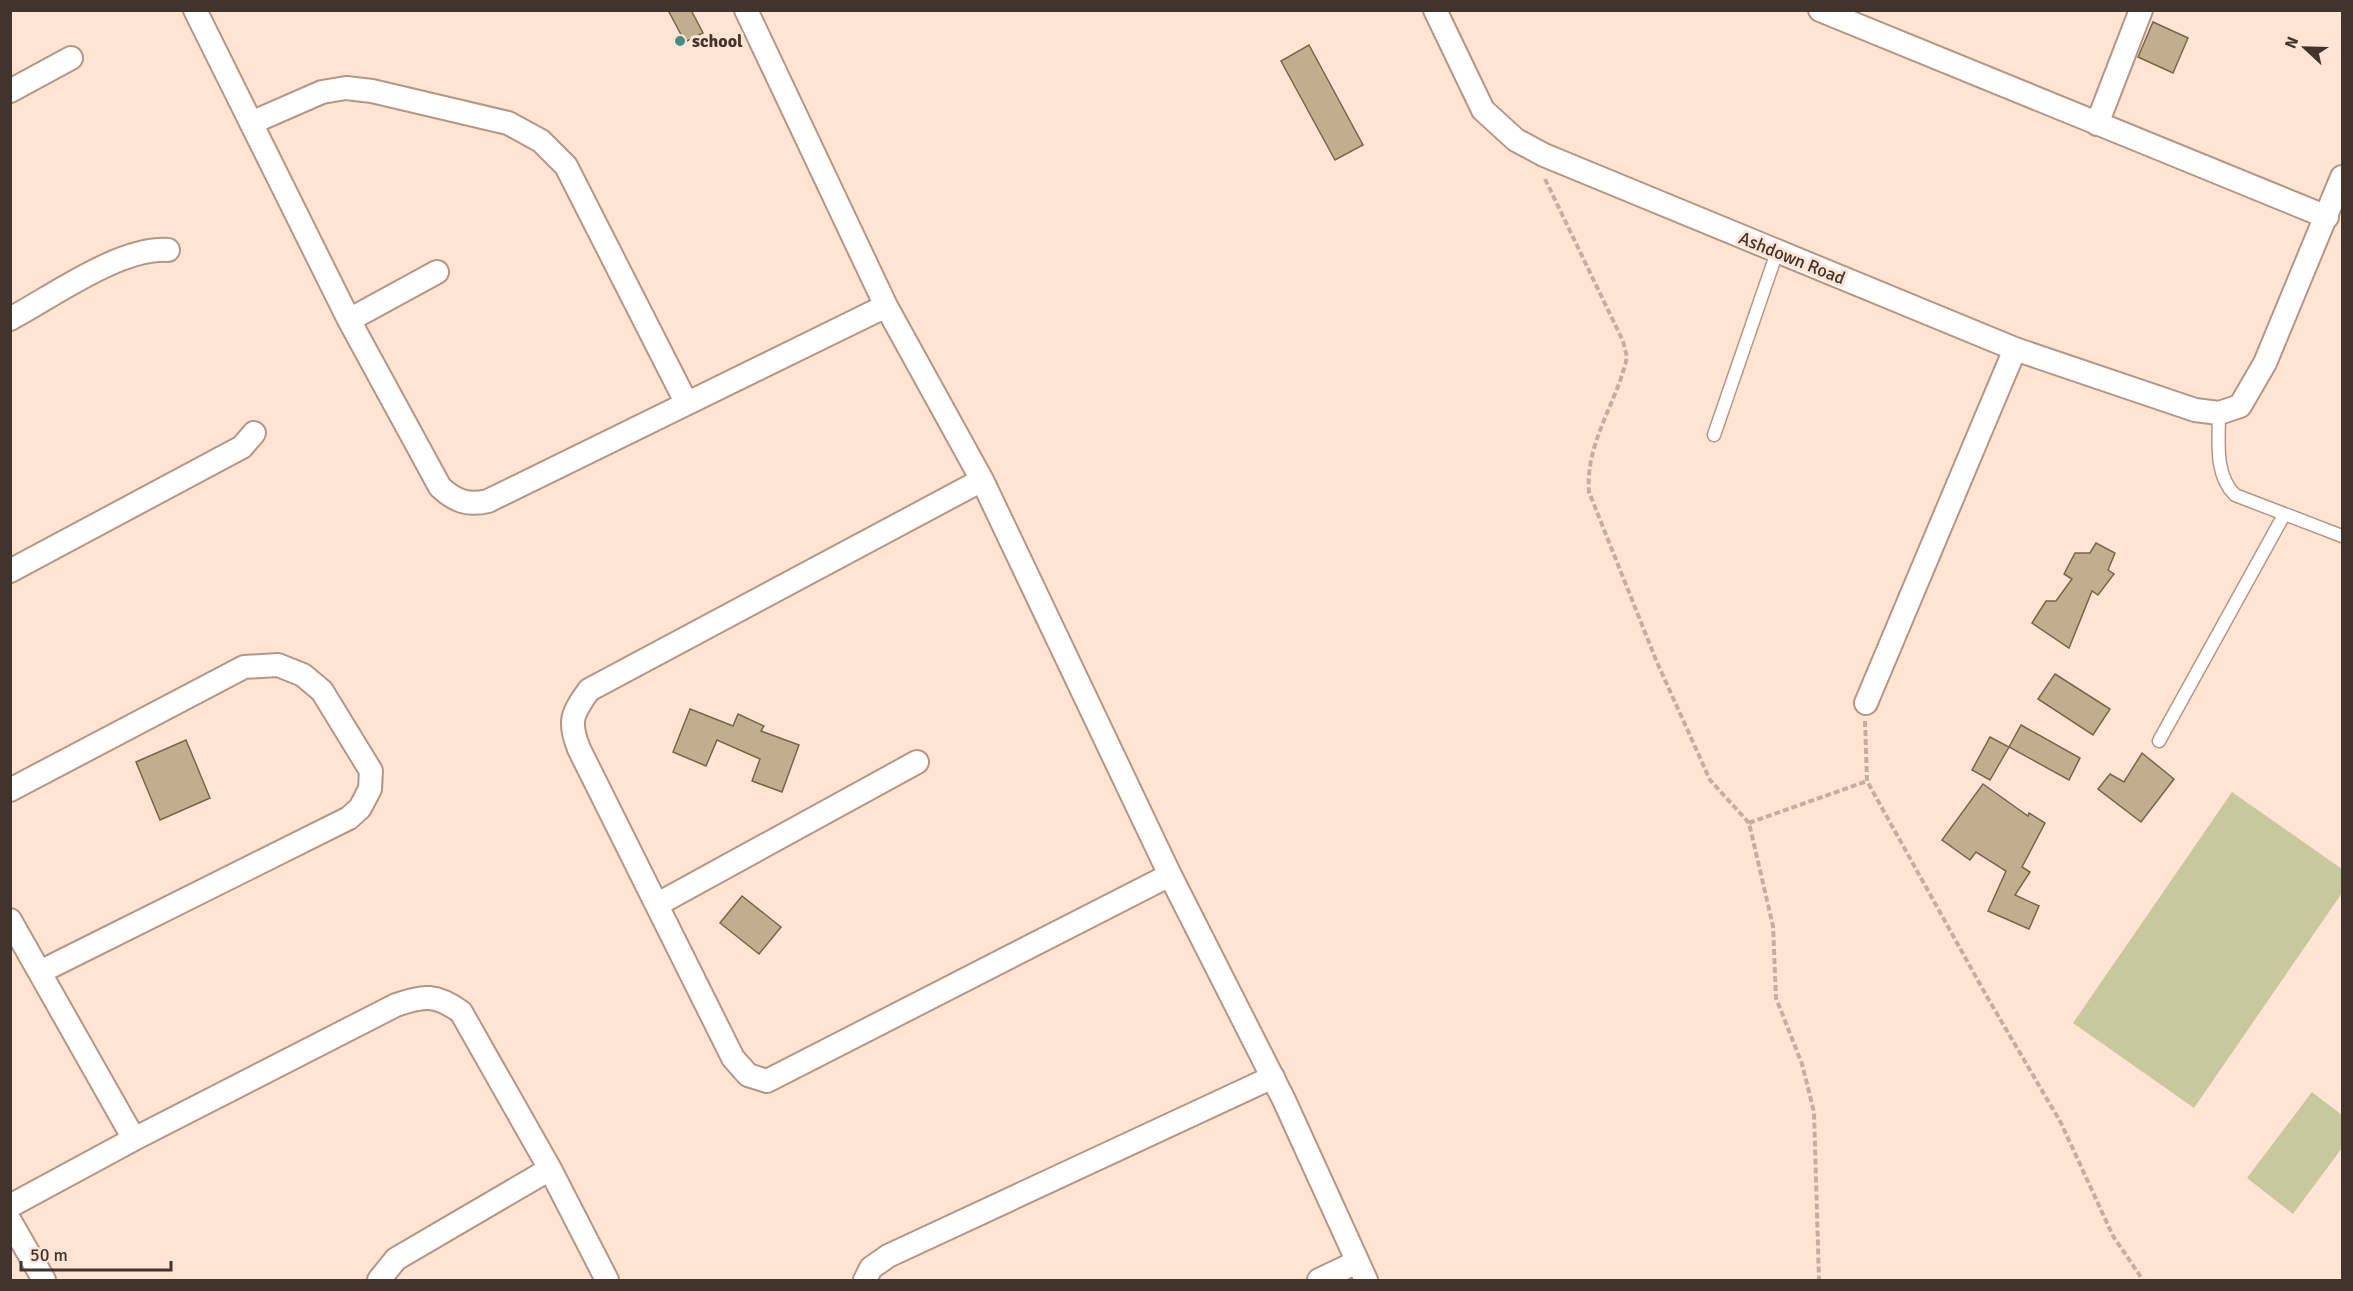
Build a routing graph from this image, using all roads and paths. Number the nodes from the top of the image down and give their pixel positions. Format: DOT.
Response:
graph roads {
  1 [pos="195,10"];
  2 [pos="746,10"];
  3 [pos="1435,10"];
  4 [pos="1820,10"];
  5 [pos="2141,10"];
  6 [pos="71,58"];
  7 [pos="10,91"];
  8 [pos="251,123"];
  9 [pos="2097,124"];
  10 [pos="1540,172"];
  11 [pos="2343,177"];
  12 [pos="2327,217"];
  13 [pos="168,250"];
  14 [pos="1777,252"];
  15 [pos="437,272"];
  16 [pos="886,306"];
  17 [pos="10,319"];
  18 [pos="349,320"];
  19 [pos="2015,349"];
  20 [pos="686,402"];
  21 [pos="2218,413"];
  22 [pos="254,433"];
  23 [pos="1714,435"];
  24 [pos="982,480"];
  25 [pos="2284,515"];
  26 [pos="2343,536"];
  27 [pos="10,571"];
  28 [pos="1866,703"];
  29 [pos="2159,741"];
  30 [pos="917,762"];
  31 [pos="1867,782"];
  32 [pos="10,790"];
  33 [pos="1749,823"];
  34 [pos="1170,875"];
  35 [pos="658,904"];
  36 [pos="10,920"];
  37 [pos="40,972"];
  38 [pos="1273,1077"];
  39 [pos="134,1138"];
  40 [pos="550,1168"];
  41 [pos="10,1206"];
  42 [pos="10,1221"];
  43 [pos="1362,1271"];
  44 [pos="44,1281"];
  45 [pos="379,1281"];
  46 [pos="607,1281"];
  47 [pos="865,1281"];
  48 [pos="1319,1281"];
  49 [pos="1819,1281"];
  50 [pos="2143,1281"];
  1 -- 8 [label="street"];
  2 -- 16 [label="street"];
  3 -- 14 [label="street, Ashdown Road"];
  4 -- 9 [label="street"];
  5 -- 9 [label="street"];
  6 -- 7 [label="street"];
  8 -- 18 [label="street"];
  8 -- 20 [label="street"];
  9 -- 12 [label="street"];
  10 -- 33 [label="path"];
  11 -- 12 [label="street"];
  12 -- 21 [label="street"];
  13 -- 17 [label="street"];
  14 -- 19 [label="street, Ashdown Road"];
  14 -- 23 [label="lane"];
  15 -- 18 [label="street"];
  16 -- 20 [label="street"];
  16 -- 24 [label="street"];
  18 -- 20 [label="street"];
  19 -- 21 [label="street, Ashdown Road"];
  19 -- 28 [label="street"];
  21 -- 25 [label="lane"];
  22 -- 27 [label="street"];
  24 -- 34 [label="street"];
  24 -- 35 [label="street"];
  25 -- 26 [label="lane"];
  25 -- 29 [label="lane"];
  28 -- 31 [label="path"];
  30 -- 35 [label="street"];
  31 -- 33 [label="path"];
  31 -- 50 [label="path"];
  32 -- 37 [label="street"];
  33 -- 49 [label="path"];
  34 -- 35 [label="street"];
  34 -- 38 [label="street"];
  36 -- 37 [label="street"];
  37 -- 39 [label="street"];
  38 -- 43 [label="street"];
  38 -- 47 [label="street"];
  39 -- 40 [label="street"];
  39 -- 41 [label="street"];
  40 -- 45 [label="street"];
  40 -- 46 [label="street"];
  42 -- 44 [label="street"];
  43 -- 48 [label="street"];
}
